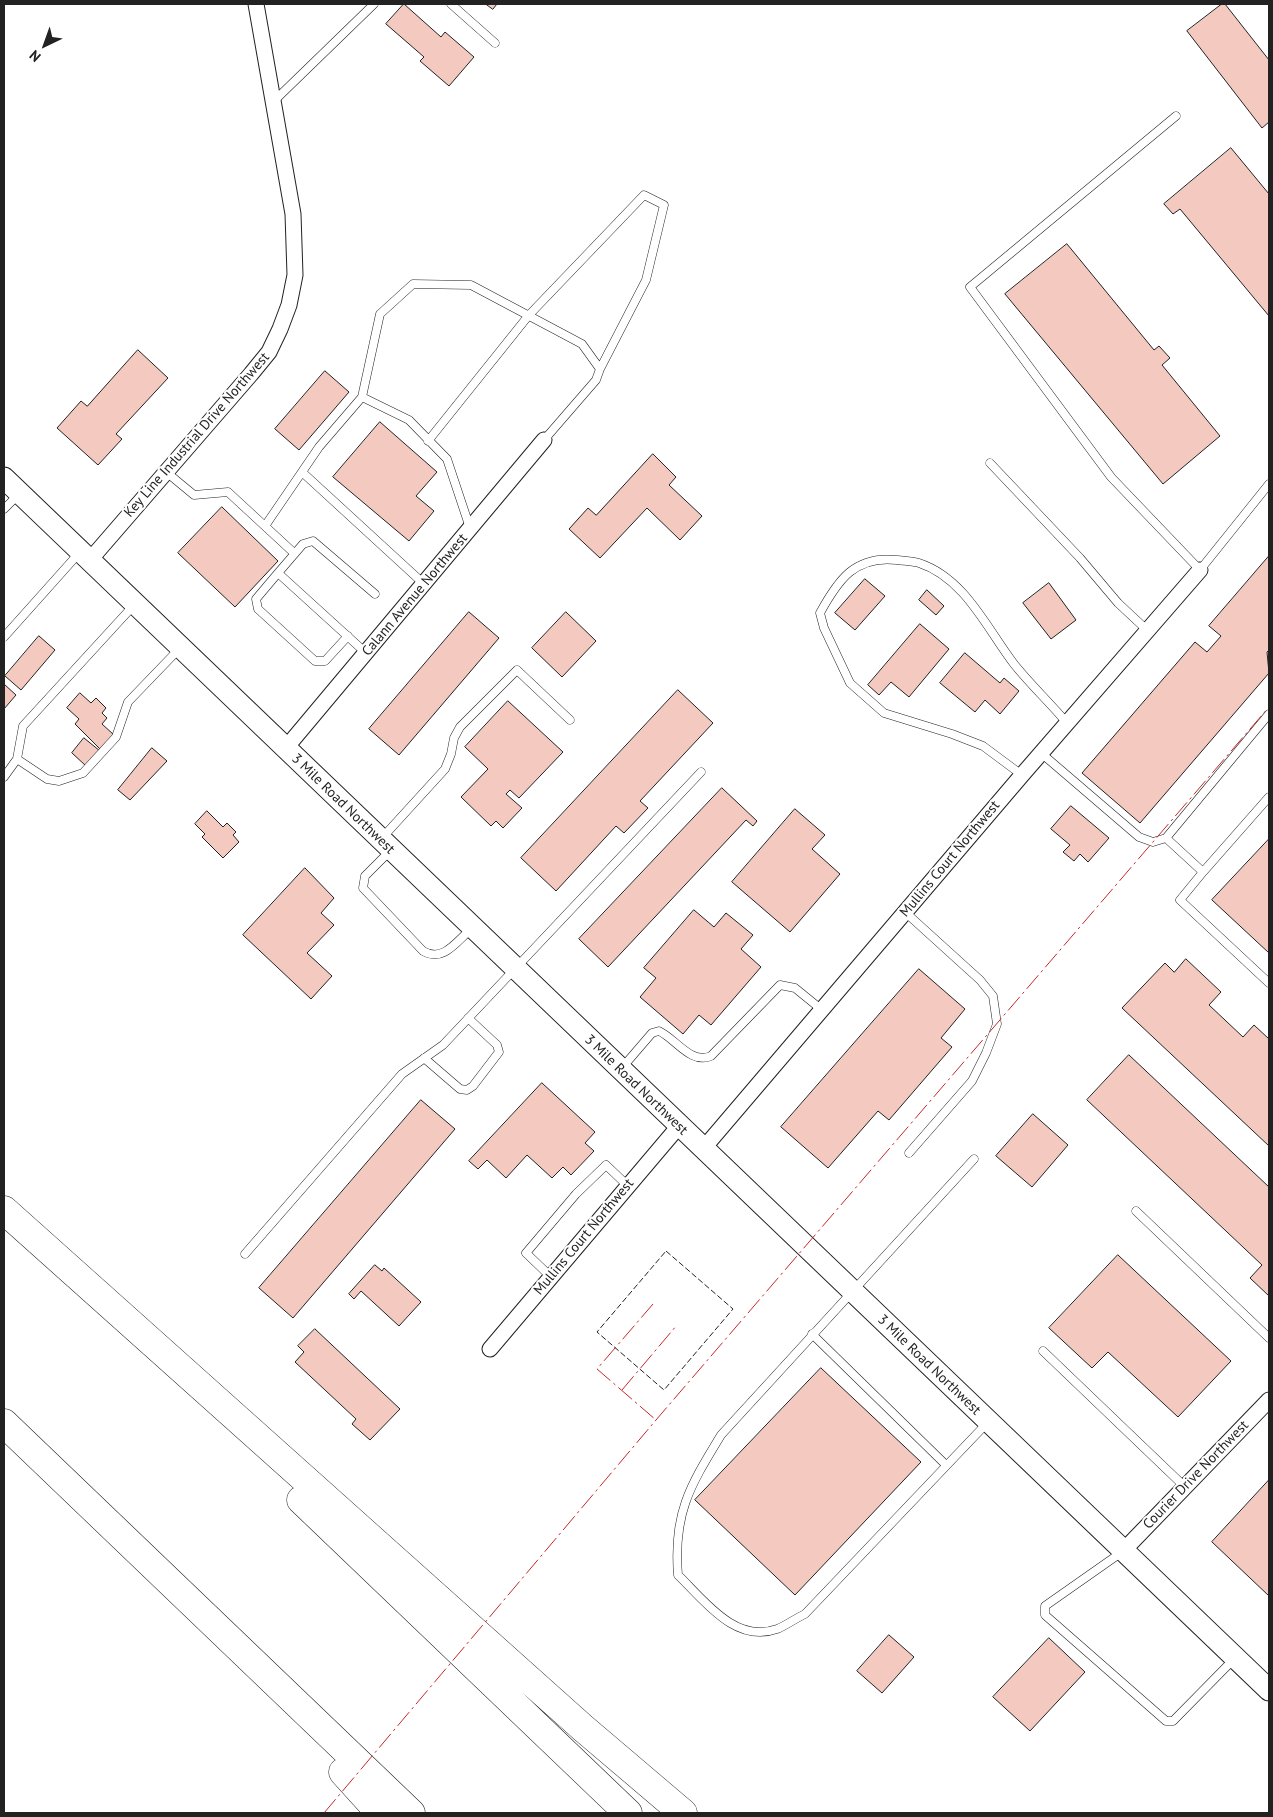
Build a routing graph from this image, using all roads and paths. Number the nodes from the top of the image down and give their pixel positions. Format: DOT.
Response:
graph roads {
  1 [pos="256,4"];
  2 [pos="374,4"];
  3 [pos="451,4"];
  4 [pos="495,43"];
  5 [pos="273,102"];
  6 [pos="1176,116"];
  7 [pos="529,315"];
  8 [pos="600,369"];
  9 [pos="362,397"];
  10 [pos="544,440"];
  11 [pos="428,441"];
  12 [pos="990,463"];
  13 [pos="165,471"];
  14 [pos="302,472"];
  15 [pos="4,478"];
  16 [pos="1269,484"];
  17 [pos="19,493"];
  18 [pos="4,509"];
  19 [pos="266,526"];
  20 [pos="470,528"];
  21 [pos="294,553"];
  22 [pos="85,556"];
  23 [pos="1200,570"];
  24 [pos="278,572"];
  25 [pos="424,584"];
  26 [pos="375,594"];
  27 [pos="134,604"];
  28 [pos="1148,631"];
  29 [pos="348,636"];
  30 [pos="4,637"];
  31 [pos="180,648"];
  32 [pos="366,653"];
  33 [pos="1269,714"];
  34 [pos="570,720"];
  35 [pos="1068,723"];
  36 [pos="285,749"];
  37 [pos="1041,753"];
  38 [pos="17,760"];
  39 [pos="701,772"];
  40 [pos="1022,775"];
  41 [pos="4,777"];
  42 [pos="1269,797"];
  43 [pos="1166,838"];
  44 [pos="386,845"];
  45 [pos="1202,872"];
  46 [pos="905,912"];
  47 [pos="472,928"];
  48 [pos="514,968"];
  49 [pos="1269,983"];
  50 [pos="822,1010"];
  51 [pos="468,1018"];
  52 [pos="424,1058"];
  53 [pos="620,1069"];
  54 [pos="679,1126"];
  55 [pos="703,1149"];
  56 [pos="910,1153"];
  57 [pos="974,1159"];
  58 [pos="628,1186"];
  59 [pos="4,1211"];
  60 [pos="1136,1211"];
  61 [pos="245,1254"];
  62 [pos="551,1277"];
  63 [pos="852,1291"];
  64 [pos="812,1334"];
  65 [pos="1269,1338"];
  66 [pos="490,1349"];
  67 [pos="1043,1351"];
  68 [pos="1269,1400"];
  69 [pos="988,1422"];
  70 [pos="4,1423"];
  71 [pos="946,1465"];
  72 [pos="1185,1487"];
  73 [pos="1124,1550"];
  74 [pos="145,1558"];
  75 [pos="1236,1658"];
  76 [pos="1265,1683"];
  77 [pos="380,1813"];
  78 [pos="411,1813"];
  79 [pos="628,1813"];
  80 [pos="683,1813"];
  1 -- 5 [label="street, Key Line Industrial Drive Northwest"];
  2 -- 5 [label="lane"];
  3 -- 4 [label="lane"];
  5 -- 13 [label="street, Key Line Industrial Drive Northwest"];
  6 -- 23 [label="lane"];
  7 -- 8 [label="lane"];
  7 -- 8 [label="lane"];
  7 -- 9 [label="lane"];
  7 -- 11 [label="lane"];
  8 -- 10 [label="lane"];
  9 -- 11 [label="lane"];
  9 -- 14 [label="lane"];
  10 -- 20 [label="street, Calann Avenue Northwest"];
  11 -- 20 [label="lane"];
  12 -- 28 [label="lane"];
  13 -- 19 [label="lane"];
  13 -- 22 [label="street, Key Line Industrial Drive Northwest"];
  14 -- 19 [label="lane"];
  14 -- 25 [label="lane"];
  15 -- 17 [label="main road, 3 Mile Road Northwest"];
  16 -- 23 [label="lane"];
  17 -- 18 [label="lane"];
  17 -- 22 [label="main road, 3 Mile Road Northwest"];
  19 -- 21 [label="lane"];
  20 -- 25 [label="street, Calann Avenue Northwest"];
  21 -- 24 [label="lane"];
  21 -- 26 [label="lane"];
  22 -- 27 [label="main road, 3 Mile Road Northwest"];
  22 -- 30 [label="lane"];
  23 -- 28 [label="street, Mullins Court Northwest"];
  24 -- 29 [label="lane"];
  24 -- 29 [label="lane"];
  25 -- 32 [label="street, Calann Avenue Northwest"];
  27 -- 31 [label="main road, 3 Mile Road Northwest"];
  27 -- 38 [label="lane"];
  28 -- 35 [label="street, Mullins Court Northwest"];
  29 -- 32 [label="lane"];
  31 -- 36 [label="main road, 3 Mile Road Northwest"];
  31 -- 38 [label="lane"];
  32 -- 36 [label="street, Calann Avenue Northwest"];
  33 -- 43 [label="lane"];
  34 -- 44 [label="lane"];
  35 -- 37 [label="street, Mullins Court Northwest"];
  35 -- 40 [label="lane"];
  36 -- 44 [label="main road, 3 Mile Road Northwest"];
  37 -- 40 [label="street, Mullins Court Northwest"];
  37 -- 43 [label="lane"];
  38 -- 41 [label="lane"];
  39 -- 48 [label="lane"];
  40 -- 46 [label="street, Mullins Court Northwest"];
  42 -- 45 [label="lane"];
  43 -- 45 [label="lane"];
  44 -- 47 [label="main road, 3 Mile Road Northwest"];
  44 -- 47 [label="lane"];
  45 -- 49 [label="lane"];
  46 -- 50 [label="street, Mullins Court Northwest"];
  46 -- 56 [label="lane"];
  47 -- 48 [label="main road, 3 Mile Road Northwest"];
  48 -- 51 [label="lane"];
  48 -- 53 [label="main road, 3 Mile Road Northwest"];
  50 -- 53 [label="lane"];
  50 -- 55 [label="street, Mullins Court Northwest"];
  51 -- 52 [label="lane"];
  51 -- 52 [label="lane"];
  52 -- 61 [label="lane"];
  53 -- 54 [label="main road, 3 Mile Road Northwest"];
  54 -- 55 [label="main road, 3 Mile Road Northwest"];
  54 -- 58 [label="street, Mullins Court Northwest"];
  55 -- 63 [label="main road, 3 Mile Road Northwest"];
  57 -- 63 [label="lane"];
  58 -- 62 [label="street, Mullins Court Northwest"];
  58 -- 62 [label="lane"];
  59 -- 79 [label="highway"];
  59 -- 80 [label="highway"];
  60 -- 65 [label="lane"];
  62 -- 66 [label="street, Mullins Court Northwest"];
  63 -- 64 [label="lane"];
  63 -- 69 [label="main road, 3 Mile Road Northwest"];
  64 -- 71 [label="lane"];
  64 -- 71 [label="lane"];
  67 -- 72 [label="lane"];
  68 -- 72 [label="street, Courier Drive Northwest"];
  69 -- 71 [label="lane"];
  69 -- 73 [label="main road, 3 Mile Road Northwest"];
  70 -- 74 [label="highway"];
  72 -- 73 [label="street, Courier Drive Northwest"];
  73 -- 75 [label="main road, 3 Mile Road Northwest"];
  73 -- 75 [label="lane"];
  74 -- 77 [label="highway"];
  74 -- 78 [label="highway"];
  75 -- 76 [label="main road, 3 Mile Road Northwest"];
}
